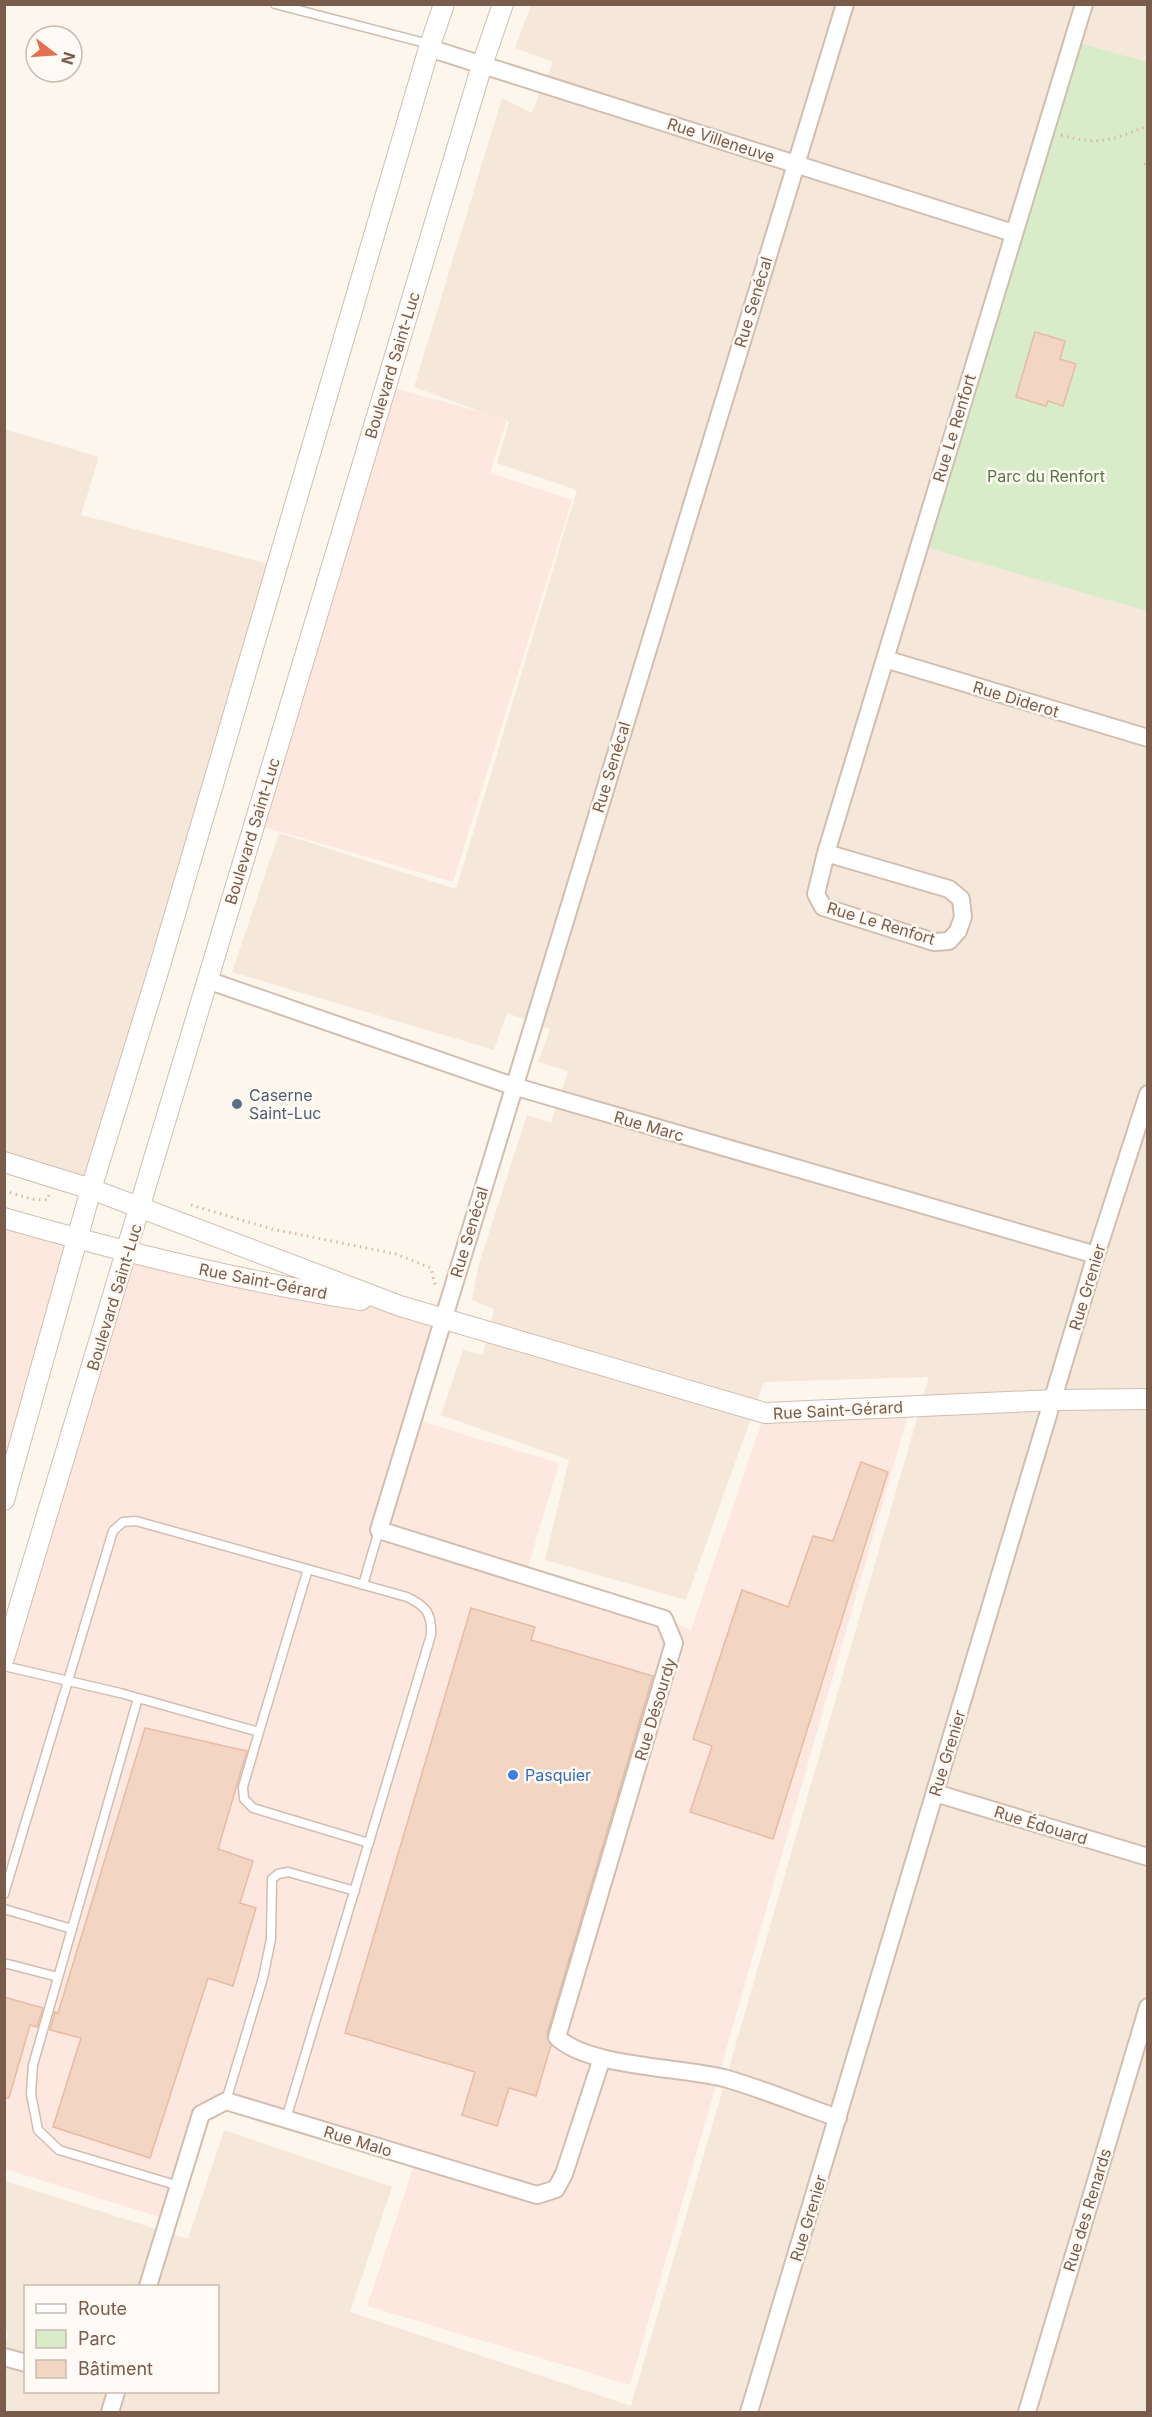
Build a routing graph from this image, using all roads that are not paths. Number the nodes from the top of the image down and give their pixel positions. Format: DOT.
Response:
graph roads {
  1 [pos="275,4"];
  2 [pos="444,4"];
  3 [pos="503,4"];
  4 [pos="845,4"];
  5 [pos="1084,4"];
  6 [pos="429,46"];
  7 [pos="482,65"];
  8 [pos="795,164"];
  9 [pos="1013,233"];
  10 [pos="885,660"];
  11 [pos="1148,738"];
  12 [pos="826,853"];
  13 [pos="207,980"];
  14 [pos="513,1086"];
  15 [pos="1148,1094"];
  16 [pos="4,1162"];
  17 [pos="91,1189"];
  18 [pos="142,1209"];
  19 [pos="4,1218"];
  20 [pos="79,1240"];
  21 [pos="128,1251"];
  22 [pos="1096,1255"];
  23 [pos="400,1306"];
  24 [pos="443,1319"];
  25 [pos="1148,1399"];
  26 [pos="1054,1400"];
  27 [pos="4,1500"];
  28 [pos="379,1530"];
  29 [pos="308,1569"];
  30 [pos="363,1585"];
  31 [pos="4,1658"];
  32 [pos="4,1666"];
  33 [pos="68,1680"];
  34 [pos="138,1698"];
  35 [pos="259,1732"];
  36 [pos="935,1793"];
  37 [pos="369,1843"];
  38 [pos="1148,1857"];
  39 [pos="355,1891"];
  40 [pos="4,1894"];
  41 [pos="4,1909"];
  42 [pos="72,1929"];
  43 [pos="4,1963"];
  44 [pos="58,1977"];
  45 [pos="1148,2007"];
  46 [pos="602,2058"];
  47 [pos="226,2101"];
  48 [pos="838,2118"];
  49 [pos="286,2120"];
  50 [pos="179,2186"];
  51 [pos="148,2285"];
  52 [pos="4,2357"];
  53 [pos="24,2362"];
  54 [pos="115,2393"];
  55 [pos="110,2412"];
  56 [pos="749,2412"];
  57 [pos="1027,2412"];
  1 -- 6 [label="lane"];
  2 -- 6 [label="street"];
  3 -- 7 [label="street, Boulevard Saint-Luc"];
  4 -- 8 [label="street, Rue Senécal"];
  5 -- 9 [label="street, Rue Le Renfort"];
  6 -- 7 [label="street, Rue Villeneuve"];
  6 -- 17 [label="street"];
  7 -- 8 [label="street, Rue Villeneuve"];
  7 -- 13 [label="street, Boulevard Saint-Luc"];
  8 -- 9 [label="street, Rue Villeneuve"];
  8 -- 14 [label="street, Rue Senécal"];
  9 -- 10 [label="street, Rue Le Renfort"];
  10 -- 11 [label="street, Rue Diderot"];
  10 -- 12 [label="street, Rue Le Renfort"];
  12 -- 12 [label="street, Rue Le Renfort"];
  13 -- 14 [label="street, Rue Marc"];
  13 -- 18 [label="street, Boulevard Saint-Luc"];
  14 -- 22 [label="street, Rue Marc"];
  14 -- 24 [label="street, Rue Senécal"];
  15 -- 22 [label="street, Rue Grenier"];
  16 -- 17 [label="street, Rue Saint-Gérard"];
  17 -- 18 [label="street, Rue Saint-Gérard"];
  17 -- 20 [label="street"];
  18 -- 21 [label="street, Boulevard Saint-Luc"];
  18 -- 23 [label="street, Rue Saint-Gérard"];
  19 -- 20 [label="street, Rue Saint-Gérard"];
  20 -- 21 [label="street, Rue Saint-Gérard"];
  20 -- 27 [label="street"];
  21 -- 23 [label="street, Rue Saint-Gérard"];
  21 -- 31 [label="street, Boulevard Saint-Luc"];
  22 -- 26 [label="street, Rue Grenier"];
  23 -- 24 [label="street, Rue Saint-Gérard"];
  24 -- 26 [label="street, Rue Saint-Gérard"];
  24 -- 28 [label="street, Rue Senécal"];
  25 -- 26 [label="street, Rue Saint-Gérard"];
  26 -- 36 [label="street, Rue Grenier"];
  28 -- 30 [label="lane"];
  28 -- 46 [label="street, Rue Désourdy"];
  29 -- 30 [label="lane"];
  29 -- 33 [label="lane"];
  29 -- 35 [label="lane"];
  30 -- 37 [label="lane"];
  32 -- 33 [label="lane"];
  33 -- 34 [label="lane"];
  33 -- 40 [label="lane"];
  34 -- 35 [label="lane"];
  34 -- 42 [label="lane"];
  35 -- 37 [label="lane"];
  36 -- 38 [label="street, Rue Édouard"];
  36 -- 48 [label="street, Rue Grenier"];
  37 -- 39 [label="lane"];
  39 -- 47 [label="lane"];
  39 -- 49 [label="lane"];
  41 -- 42 [label="lane"];
  42 -- 44 [label="lane"];
  43 -- 44 [label="lane"];
  44 -- 50 [label="lane"];
  45 -- 57 [label="street, Rue des Renards"];
  46 -- 48 [label="street"];
  46 -- 49 [label="street, Rue Malo"];
  47 -- 49 [label="street, Rue Malo"];
  47 -- 50 [label="street"];
  48 -- 56 [label="street, Rue Grenier"];
  50 -- 51 [label="street"];
  52 -- 53 [label="street"];
  54 -- 55 [label="street"];
}
